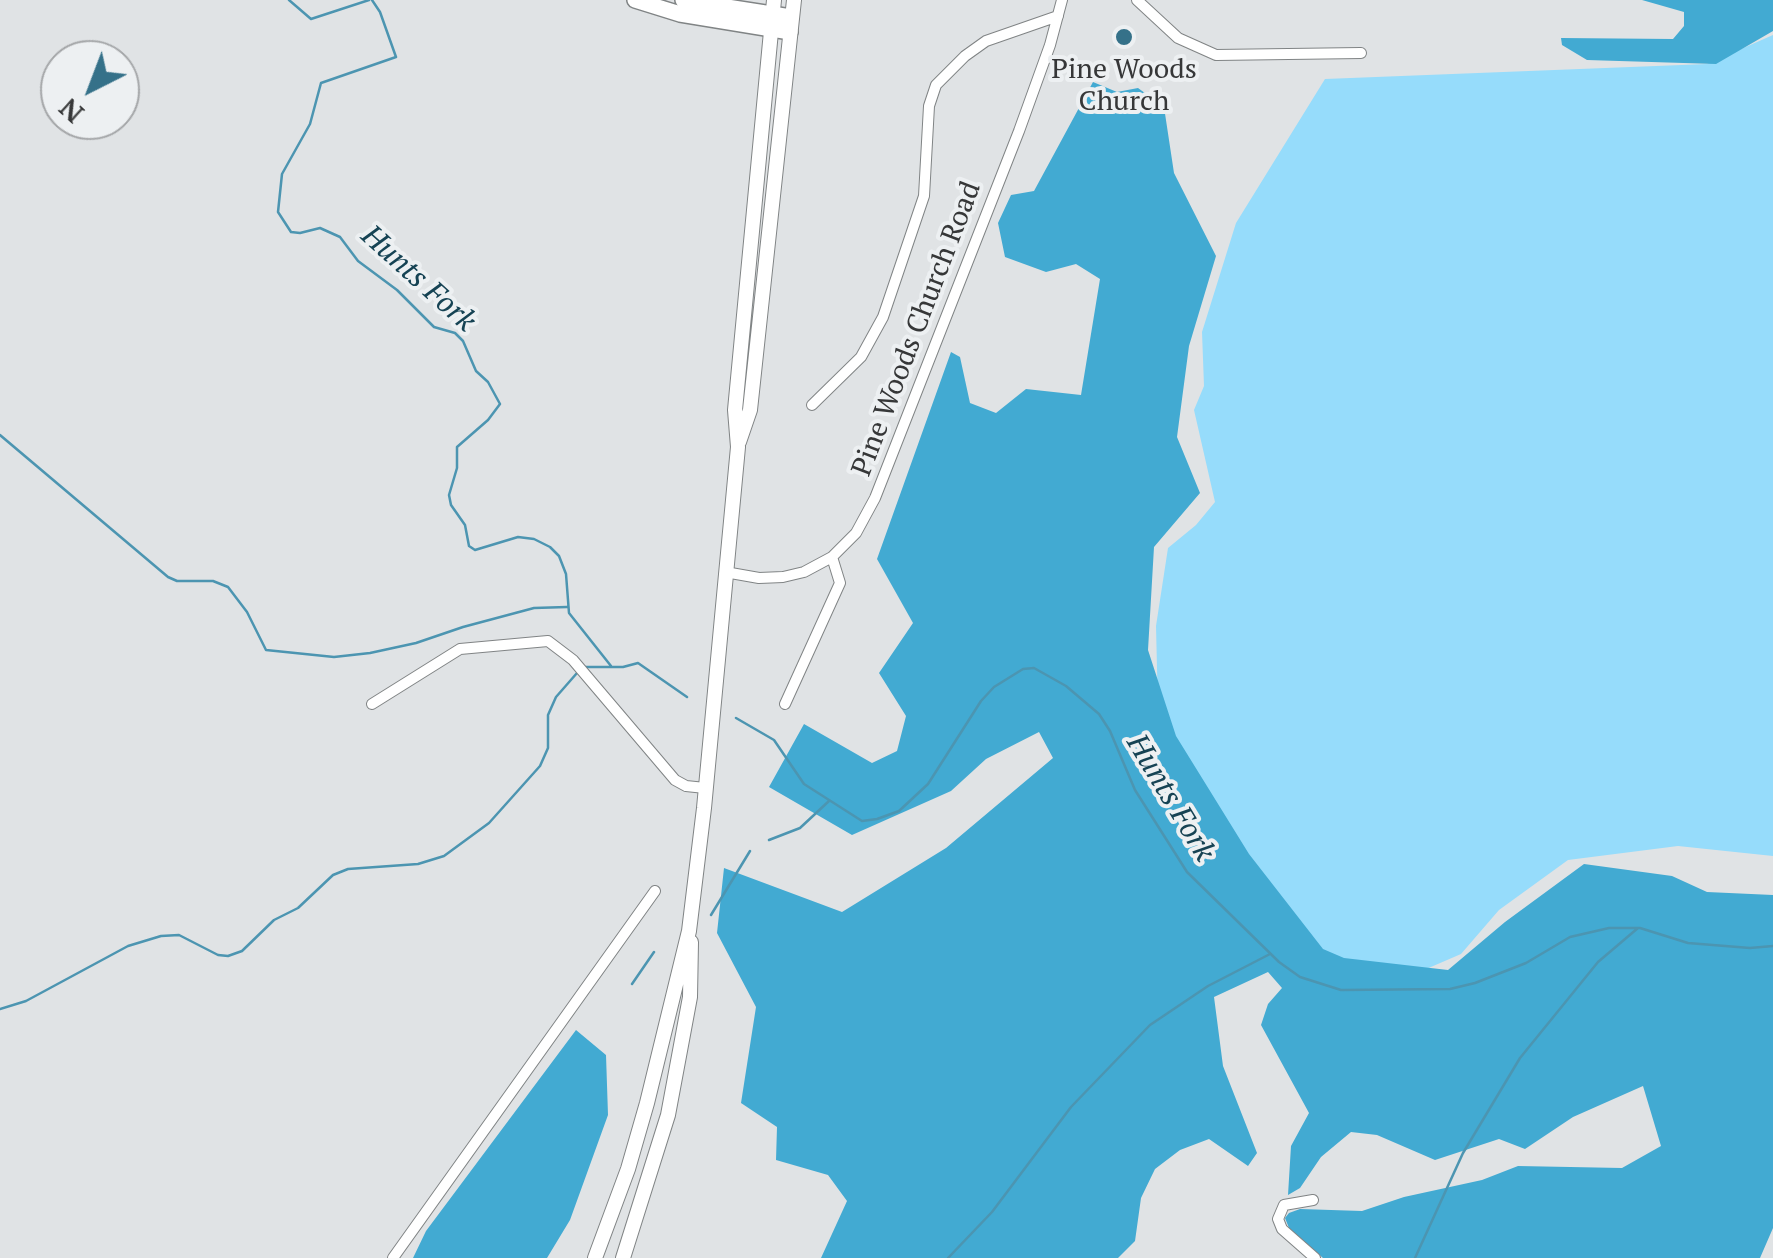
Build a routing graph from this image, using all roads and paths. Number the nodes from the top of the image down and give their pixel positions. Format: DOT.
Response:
graph roads {
  1 [pos="635,0"];
  2 [pos="683,0"];
  3 [pos="1062,0"];
  4 [pos="1136,0"];
  5 [pos="772,14"];
  6 [pos="791,16"];
  7 [pos="1058,16"];
  8 [pos="1362,53"];
  9 [pos="812,405"];
  10 [pos="738,447"];
  11 [pos="832,557"];
  12 [pos="725,572"];
  13 [pos="372,704"];
  14 [pos="785,704"];
  15 [pos="706,788"];
  16 [pos="655,891"];
  17 [pos="688,931"];
  18 [pos="1313,1200"];
  19 [pos="393,1258"];
  20 [pos="595,1258"];
  21 [pos="623,1258"];
  22 [pos="1315,1258"];
  1 -- 5 [label="highway"];
  2 -- 5 [label="highway"];
  3 -- 7 [label="street, Pine Woods Church Road"];
  4 -- 8 [label="street"];
  5 -- 6 [label="highway"];
  5 -- 10 [label="main road"];
  6 -- 10 [label="main road"];
  7 -- 9 [label="street"];
  7 -- 11 [label="street, Pine Woods Church Road"];
  10 -- 12 [label="main road"];
  11 -- 12 [label="street, Pine Woods Church Road"];
  11 -- 14 [label="street"];
  12 -- 15 [label="main road"];
  13 -- 15 [label="street"];
  15 -- 17 [label="main road"];
  16 -- 19 [label="street"];
  17 -- 20 [label="main road"];
  17 -- 21 [label="main road"];
  18 -- 22 [label="street"];
}
